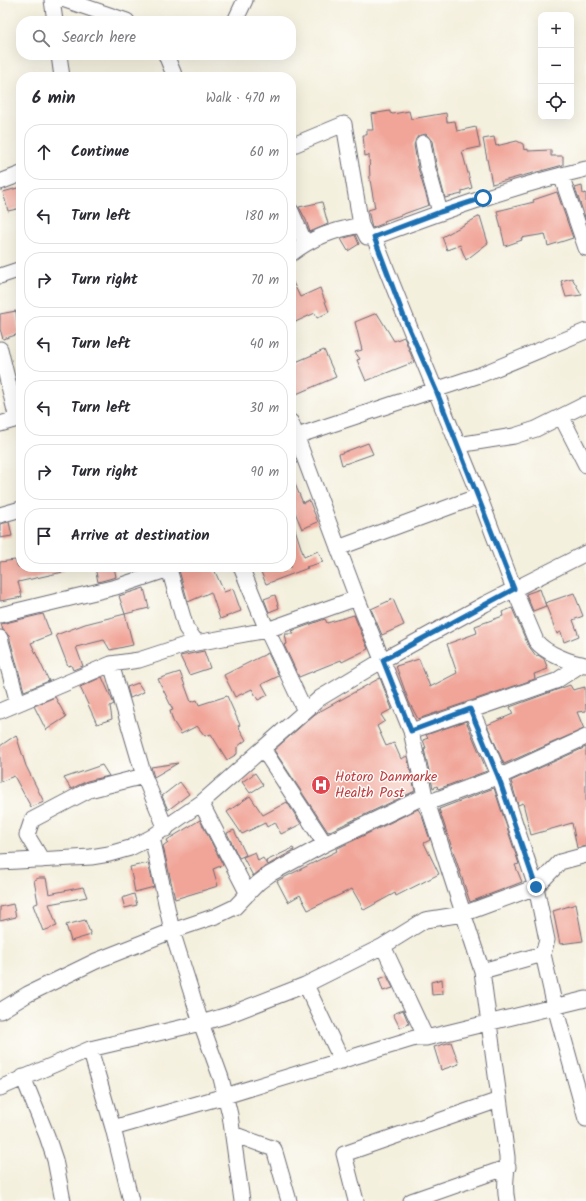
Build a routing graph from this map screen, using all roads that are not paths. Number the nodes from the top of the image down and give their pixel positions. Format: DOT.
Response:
graph roads {
  1 [pos="52,0"];
  2 [pos="64,0"];
  3 [pos="245,0"];
  4 [pos="54,16"];
  5 [pos="112,16"];
  6 [pos="237,16"];
  7 [pos="60,60"];
  8 [pos="168,60"];
  9 [pos="61,72"];
  10 [pos="173,72"];
  11 [pos="423,143"];
  12 [pos="296,144"];
  13 [pos="586,169"];
  14 [pos="561,175"];
  15 [pos="16,176"];
  16 [pos="0,182"];
  17 [pos="440,212"];
  18 [pos="296,222"];
  19 [pos="361,225"];
  20 [pos="374,237"];
  21 [pos="305,243"];
  22 [pos="586,248"];
  23 [pos="296,250"];
  24 [pos="16,271"];
  25 [pos="0,276"];
  26 [pos="586,331"];
  27 [pos="0,349"];
  28 [pos="436,390"];
  29 [pos="586,404"];
  30 [pos="16,408"];
  31 [pos="562,418"];
  32 [pos="16,420"];
  33 [pos="0,424"];
  34 [pos="296,431"];
  35 [pos="296,440"];
  36 [pos="458,445"];
  37 [pos="586,465"];
  38 [pos="478,496"];
  39 [pos="16,510"];
  40 [pos="0,515"];
  41 [pos="338,548"];
  42 [pos="586,553"];
  43 [pos="170,572"];
  44 [pos="243,572"];
  45 [pos="136,573"];
  46 [pos="514,589"];
  47 [pos="357,598"];
  48 [pos="0,615"];
  49 [pos="267,630"];
  50 [pos="0,638"];
  51 [pos="197,643"];
  52 [pos="383,660"];
  53 [pos="111,664"];
  54 [pos="584,664"];
  55 [pos="18,703"];
  56 [pos="470,709"];
  57 [pos="0,711"];
  58 [pos="305,711"];
  59 [pos="411,731"];
  60 [pos="586,737"];
  61 [pos="263,749"];
  62 [pos="144,776"];
  63 [pos="498,776"];
  64 [pos="426,800"];
  65 [pos="201,803"];
  66 [pos="166,829"];
  67 [pos="152,837"];
  68 [pos="325,844"];
  69 [pos="586,854"];
  70 [pos="42,860"];
  71 [pos="0,862"];
  72 [pos="536,887"];
  73 [pos="248,894"];
  74 [pos="463,914"];
  75 [pos="172,931"];
  76 [pos="383,946"];
  77 [pos="543,954"];
  78 [pos="482,971"];
  79 [pos="306,984"];
  80 [pos="586,999"];
  81 [pos="555,1007"];
  82 [pos="0,1011"];
  83 [pos="489,1022"];
  84 [pos="201,1023"];
  85 [pos="426,1038"];
  86 [pos="90,1049"];
  87 [pos="342,1061"];
  88 [pos="23,1077"];
  89 [pos="0,1088"];
  90 [pos="225,1096"];
  91 [pos="499,1100"];
  92 [pos="586,1119"];
  93 [pos="113,1128"];
  94 [pos="233,1134"];
  95 [pos="508,1167"];
  96 [pos="63,1201"];
  97 [pos="131,1201"];
  98 [pos="242,1201"];
  99 [pos="288,1201"];
  100 [pos="356,1201"];
  101 [pos="411,1201"];
  102 [pos="507,1201"];
  1 -- 4 [label="street"];
  2 -- 5 [label="street"];
  3 -- 6 [label="street"];
  7 -- 9 [label="street"];
  8 -- 10 [label="street"];
  11 -- 17 [label="street"];
  12 -- 19 [label="street"];
  13 -- 14 [label="street"];
  14 -- 17 [label="street"];
  14 -- 22 [label="street"];
  15 -- 16 [label="street"];
  17 -- 20 [label="street"];
  18 -- 21 [label="street"];
  19 -- 20 [label="street"];
  19 -- 21 [label="street"];
  20 -- 28 [label="street"];
  21 -- 23 [label="street"];
  24 -- 25 [label="street"];
  26 -- 28 [label="street"];
  27 -- 30 [label="street"];
  28 -- 34 [label="street"];
  28 -- 36 [label="street"];
  29 -- 31 [label="street"];
  31 -- 36 [label="street"];
  31 -- 37 [label="street"];
  32 -- 33 [label="street"];
  35 -- 41 [label="street"];
  36 -- 38 [label="street"];
  38 -- 41 [label="street"];
  38 -- 46 [label="street"];
  39 -- 40 [label="street"];
  41 -- 47 [label="street"];
  42 -- 46 [label="street"];
  43 -- 51 [label="street"];
  44 -- 49 [label="street"];
  45 -- 48 [label="street"];
  46 -- 52 [label="street"];
  46 -- 54 [label="street"];
  47 -- 49 [label="street"];
  47 -- 52 [label="street"];
  49 -- 51 [label="street"];
  49 -- 58 [label="street"];
  50 -- 55 [label="street"];
  51 -- 53 [label="street"];
  52 -- 58 [label="street"];
  52 -- 59 [label="street"];
  53 -- 55 [label="street"];
  53 -- 62 [label="street"];
  54 -- 56 [label="street"];
  55 -- 57 [label="street"];
  56 -- 59 [label="street"];
  56 -- 63 [label="street"];
  58 -- 61 [label="street"];
  59 -- 64 [label="street"];
  60 -- 63 [label="street"];
  61 -- 65 [label="street"];
  61 -- 68 [label="street"];
  62 -- 66 [label="street"];
  62 -- 70 [label="street"];
  63 -- 64 [label="street"];
  63 -- 72 [label="street"];
  64 -- 68 [label="street"];
  64 -- 74 [label="street"];
  65 -- 66 [label="street"];
  65 -- 73 [label="street"];
  66 -- 67 [label="street"];
  67 -- 70 [label="street"];
  67 -- 75 [label="street"];
  68 -- 73 [label="street"];
  69 -- 72 [label="street"];
  70 -- 71 [label="street"];
  72 -- 74 [label="street"];
  72 -- 77 [label="street"];
  73 -- 75 [label="street"];
  74 -- 76 [label="street"];
  74 -- 78 [label="street"];
  75 -- 82 [label="street"];
  75 -- 84 [label="street"];
  76 -- 79 [label="street"];
  76 -- 85 [label="street"];
  77 -- 78 [label="street"];
  77 -- 81 [label="street"];
  78 -- 83 [label="street"];
  79 -- 84 [label="street"];
  79 -- 87 [label="street"];
  80 -- 81 [label="street"];
  81 -- 83 [label="street"];
  81 -- 92 [label="street"];
  83 -- 85 [label="street"];
  83 -- 91 [label="street"];
  84 -- 86 [label="street"];
  84 -- 90 [label="street"];
  85 -- 87 [label="street"];
  86 -- 88 [label="street"];
  86 -- 93 [label="street"];
  87 -- 90 [label="street"];
  88 -- 89 [label="street"];
  88 -- 96 [label="street"];
  90 -- 93 [label="street"];
  90 -- 94 [label="street"];
  91 -- 95 [label="street"];
  91 -- 100 [label="street"];
  93 -- 97 [label="street"];
  94 -- 98 [label="street"];
  94 -- 99 [label="street"];
  95 -- 101 [label="street"];
  95 -- 102 [label="street"];
}
